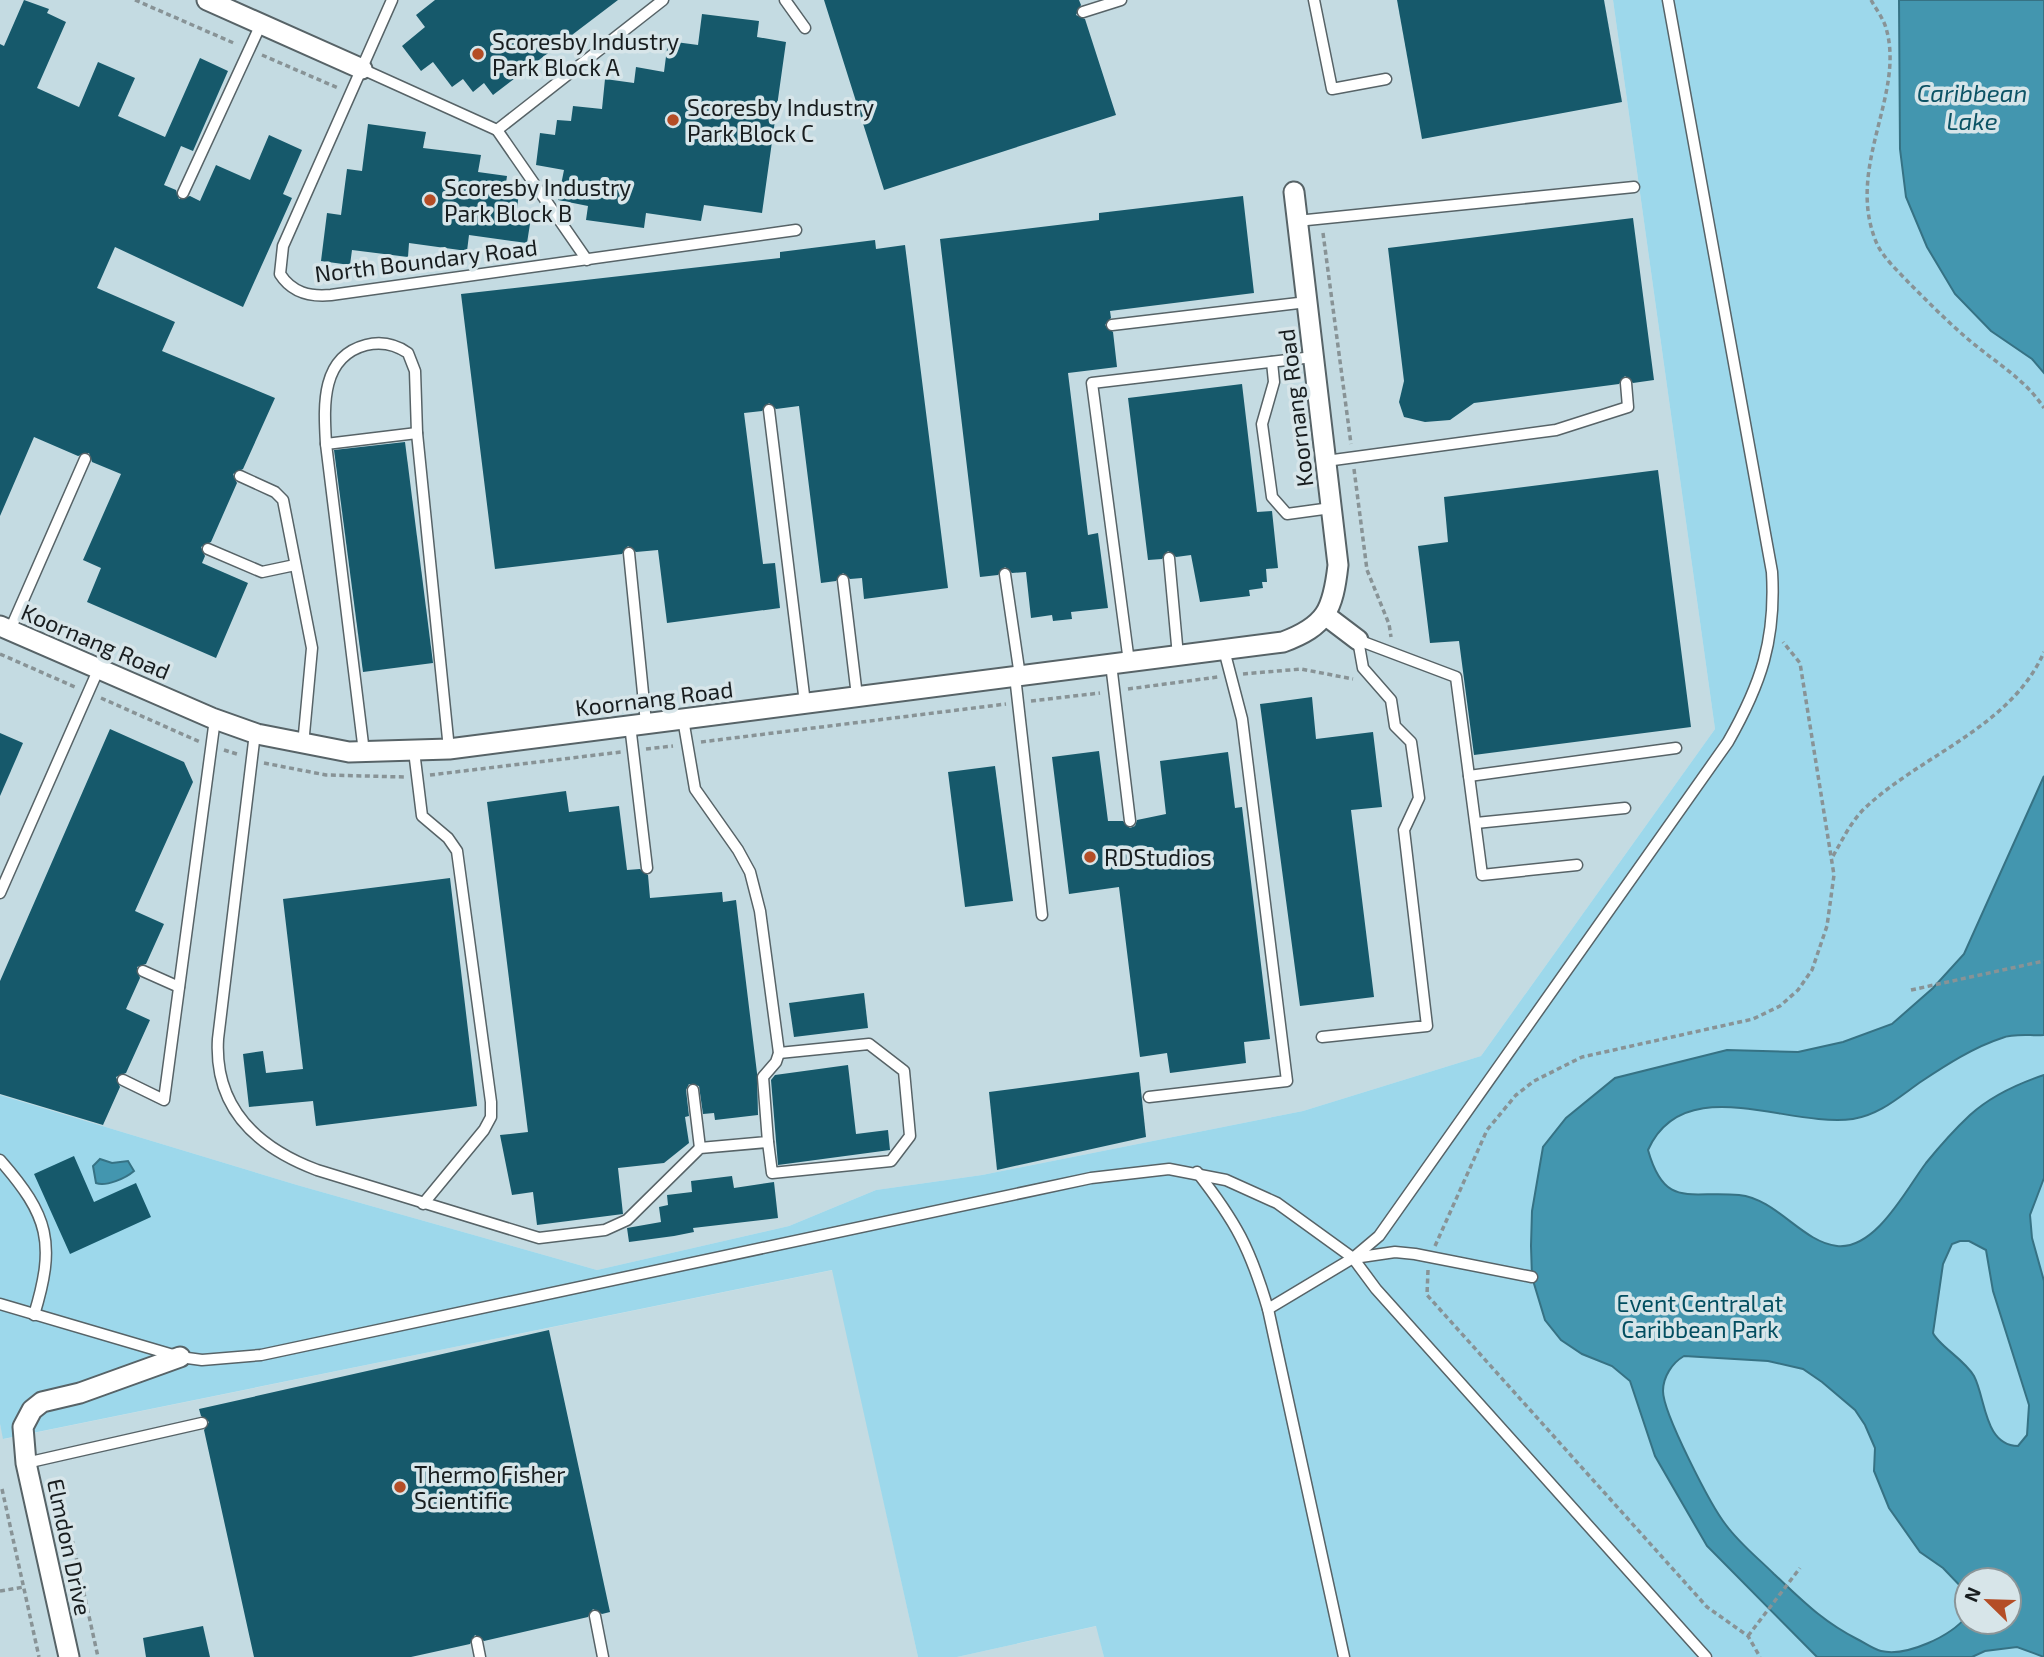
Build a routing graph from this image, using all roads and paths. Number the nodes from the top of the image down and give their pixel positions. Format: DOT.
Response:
graph roads {
  1 [pos="207,0"];
  2 [pos="392,0"];
  3 [pos="663,0"];
  4 [pos="785,0"];
  5 [pos="1121,0"];
  6 [pos="1314,0"];
  7 [pos="1668,0"];
  8 [pos="1871,0"];
  9 [pos="1083,12"];
  10 [pos="261,24"];
  11 [pos="805,28"];
  12 [pos="362,69"];
  13 [pos="1386,79"];
  14 [pos="497,130"];
  15 [pos="1634,187"];
  16 [pos="1294,192"];
  17 [pos="183,193"];
  18 [pos="1297,221"];
  19 [pos="796,230"];
  20 [pos="587,260"];
  21 [pos="1307,302"];
  22 [pos="1112,326"];
  23 [pos="1313,357"];
  24 [pos="1272,362"];
  25 [pos="1626,383"];
  26 [pos="2044,408"];
  27 [pos="769,410"];
  28 [pos="418,433"];
  29 [pos="326,444"];
  30 [pos="85,459"];
  31 [pos="1326,461"];
  32 [pos="240,476"];
  33 [pos="1331,508"];
  34 [pos="208,549"];
  35 [pos="629,553"];
  36 [pos="1168,558"];
  37 [pos="295,565"];
  38 [pos="1005,574"];
  39 [pos="843,580"];
  40 [pos="1325,615"];
  41 [pos="5,628"];
  42 [pos="1772,630"];
  43 [pos="1358,640"];
  44 [pos="1224,650"];
  45 [pos="2044,652"];
  46 [pos="1178,656"];
  47 [pos="1120,663"];
  48 [pos="99,668"];
  49 [pos="1018,676"];
  50 [pos="857,696"];
  51 [pos="805,703"];
  52 [pos="215,719"];
  53 [pos="683,719"];
  54 [pos="638,724"];
  55 [pos="255,733"];
  56 [pos="303,745"];
  57 [pos="1676,748"];
  58 [pos="449,749"];
  59 [pos="414,751"];
  60 [pos="364,752"];
  61 [pos="1469,776"];
  62 [pos="1625,808"];
  63 [pos="1130,821"];
  64 [pos="1476,822"];
  65 [pos="1832,858"];
  66 [pos="1577,865"];
  67 [pos="647,868"];
  68 [pos="0,893"];
  69 [pos="1042,915"];
  70 [pos="2044,961"];
  71 [pos="144,971"];
  72 [pos="179,987"];
  73 [pos="1911,990"];
  74 [pos="1322,1037"];
  75 [pos="779,1053"];
  76 [pos="122,1080"];
  77 [pos="693,1090"];
  78 [pos="1149,1097"];
  79 [pos="768,1142"];
  80 [pos="700,1148"];
  81 [pos="0,1160"];
  82 [pos="1197,1172"];
  83 [pos="424,1204"];
  84 [pos="1430,1256"];
  85 [pos="1353,1258"];
  86 [pos="1532,1277"];
  87 [pos="0,1304"];
  88 [pos="1268,1309"];
  89 [pos="34,1315"];
  90 [pos="180,1357"];
  91 [pos="202,1423"];
  92 [pos="25,1456"];
  93 [pos="2,1489"];
  94 [pos="69,1525"];
  95 [pos="1800,1568"];
  96 [pos="24,1587"];
  97 [pos="0,1591"];
  98 [pos="595,1616"];
  99 [pos="1748,1636"];
  100 [pos="477,1642"];
  101 [pos="39,1657"];
  102 [pos="69,1657"];
  103 [pos="98,1657"];
  104 [pos="480,1657"];
  105 [pos="603,1657"];
  106 [pos="1344,1657"];
  107 [pos="1706,1657"];
  108 [pos="1760,1657"];
  1 -- 10 [label="street"];
  2 -- 12 [label="lane, North Boundary Road"];
  3 -- 14 [label="lane"];
  4 -- 11 [label="lane"];
  5 -- 9 [label="lane"];
  6 -- 13 [label="lane"];
  7 -- 42 [label="lane"];
  8 -- 26 [label="path"];
  10 -- 12 [label="street"];
  10 -- 17 [label="lane"];
  12 -- 14 [label="lane"];
  12 -- 20 [label="lane, North Boundary Road"];
  14 -- 20 [label="lane"];
  15 -- 18 [label="lane"];
  16 -- 18 [label="street, Koornang Road"];
  18 -- 21 [label="street, Koornang Road"];
  19 -- 20 [label="lane, North Boundary Road"];
  21 -- 22 [label="lane"];
  21 -- 23 [label="street, Koornang Road"];
  23 -- 24 [label="lane"];
  23 -- 31 [label="street, Koornang Road"];
  24 -- 33 [label="lane"];
  24 -- 47 [label="lane"];
  25 -- 31 [label="lane"];
  27 -- 51 [label="lane"];
  28 -- 29 [label="lane"];
  28 -- 29 [label="lane"];
  28 -- 58 [label="lane"];
  29 -- 60 [label="lane"];
  30 -- 41 [label="lane"];
  31 -- 33 [label="street, Koornang Road"];
  32 -- 37 [label="lane"];
  33 -- 40 [label="street, Koornang Road"];
  34 -- 37 [label="lane"];
  35 -- 54 [label="lane"];
  36 -- 46 [label="lane"];
  37 -- 56 [label="lane"];
  38 -- 49 [label="lane"];
  39 -- 50 [label="lane"];
  40 -- 43 [label="street"];
  40 -- 44 [label="street, Koornang Road"];
  41 -- 48 [label="street, Koornang Road"];
  42 -- 65 [label="path"];
  42 -- 85 [label="lane"];
  43 -- 61 [label="lane"];
  43 -- 74 [label="lane"];
  44 -- 46 [label="street, Koornang Road"];
  44 -- 78 [label="lane"];
  45 -- 65 [label="path"];
  46 -- 47 [label="street, Koornang Road"];
  47 -- 49 [label="street, Koornang Road"];
  47 -- 63 [label="lane"];
  48 -- 52 [label="street, Koornang Road"];
  48 -- 68 [label="lane"];
  49 -- 50 [label="street, Koornang Road"];
  49 -- 69 [label="lane"];
  50 -- 51 [label="street, Koornang Road"];
  51 -- 53 [label="street, Koornang Road"];
  52 -- 55 [label="street, Koornang Road"];
  52 -- 72 [label="lane"];
  53 -- 54 [label="street, Koornang Road"];
  53 -- 75 [label="lane"];
  54 -- 58 [label="street, Koornang Road"];
  54 -- 67 [label="lane"];
  55 -- 56 [label="street, Koornang Road"];
  55 -- 83 [label="lane"];
  56 -- 60 [label="street, Koornang Road"];
  57 -- 61 [label="lane"];
  58 -- 59 [label="street, Koornang Road"];
  59 -- 60 [label="street, Koornang Road"];
  59 -- 83 [label="lane"];
  61 -- 64 [label="lane"];
  62 -- 64 [label="lane"];
  64 -- 66 [label="lane"];
  65 -- 84 [label="path"];
  70 -- 73 [label="path"];
  71 -- 72 [label="lane"];
  72 -- 76 [label="lane"];
  75 -- 79 [label="lane"];
  75 -- 79 [label="lane"];
  77 -- 80 [label="lane"];
  79 -- 80 [label="lane"];
  80 -- 83 [label="lane"];
  81 -- 89 [label="lane"];
  82 -- 85 [label="lane"];
  82 -- 88 [label="lane"];
  82 -- 90 [label="lane"];
  84 -- 85 [label="lane"];
  84 -- 86 [label="lane"];
  84 -- 99 [label="path"];
  85 -- 88 [label="lane"];
  85 -- 107 [label="lane"];
  87 -- 89 [label="lane"];
  88 -- 106 [label="lane"];
  89 -- 90 [label="lane"];
  90 -- 92 [label="street"];
  91 -- 92 [label="lane"];
  92 -- 102 [label="street, Elmdon Drive"];
  93 -- 96 [label="path"];
  94 -- 103 [label="path"];
  95 -- 99 [label="path"];
  96 -- 97 [label="path"];
  96 -- 101 [label="path"];
  98 -- 105 [label="lane"];
  99 -- 108 [label="path"];
  100 -- 104 [label="lane"];
}
